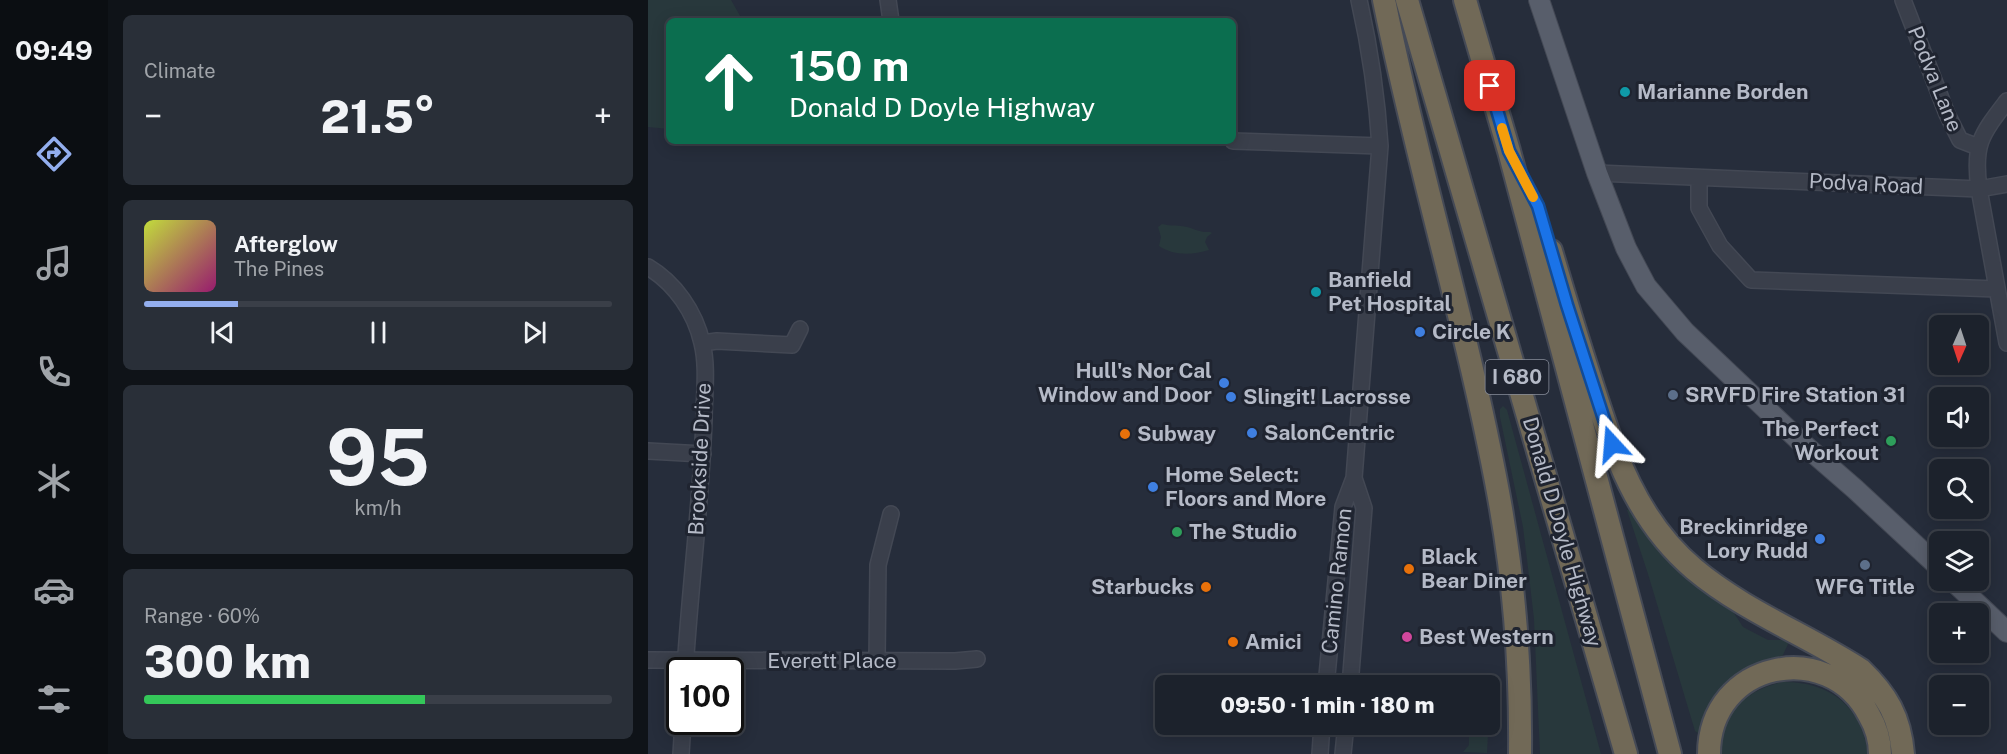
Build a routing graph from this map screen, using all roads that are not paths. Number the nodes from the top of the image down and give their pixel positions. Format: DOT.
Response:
graph roads {
  1 [pos="888,0"];
  2 [pos="1359,0"];
  3 [pos="1384,0"];
  4 [pos="1407,0"];
  5 [pos="1465,0"];
  6 [pos="1539,0"];
  7 [pos="1903,0"];
  8 [pos="891,18"];
  9 [pos="2007,101"];
  10 [pos="1236,141"];
  11 [pos="1380,146"];
  12 [pos="1978,147"];
  13 [pos="1509,151"];
  14 [pos="1596,173"];
  15 [pos="1699,178"];
  16 [pos="2007,184"];
  17 [pos="1979,189"];
  18 [pos="648,267"];
  19 [pos="1997,289"];
  20 [pos="800,329"];
  21 [pos="2007,339"];
  22 [pos="702,343"];
  23 [pos="648,450"];
  24 [pos="703,454"];
  25 [pos="1354,478"];
  26 [pos="891,514"];
  27 [pos="1929,558"];
  28 [pos="1964,591"];
  29 [pos="2007,632"];
  30 [pos="687,657"];
  31 [pos="977,659"];
  32 [pos="648,660"];
  33 [pos="877,661"];
  34 [pos="666,662"];
  35 [pos="744,664"];
  36 [pos="1327,675"];
  37 [pos="1351,675"];
  38 [pos="682,735"];
  39 [pos="1321,735"];
  40 [pos="1345,735"];
  41 [pos="681,754"];
  42 [pos="1320,754"];
  43 [pos="1343,754"];
  44 [pos="1520,754"];
  45 [pos="1626,754"];
  46 [pos="1670,754"];
  47 [pos="1709,754"];
  48 [pos="1880,754"];
  49 [pos="1903,754"];
  1 -- 8 [label="street"];
  2 -- 11 [label="street, Camino Ramon"];
  3 -- 44 [label="highway"];
  4 -- 45 [label="highway, Donald D Doyle Highway / I 680"];
  5 -- 13 [label="highway, I 680"];
  6 -- 14 [label="main road"];
  7 -- 12 [label="street, Podva Lane"];
  9 -- 12 [label="street"];
  10 -- 11 [label="street"];
  11 -- 25 [label="street, Camino Ramon"];
  12 -- 17 [label="street"];
  13 -- 46 [label="highway, I 680"];
  13 -- 49 [label="highway"];
  14 -- 15 [label="street, Podva Road"];
  14 -- 27 [label="main road"];
  15 -- 17 [label="street, Podva Road"];
  15 -- 19 [label="street"];
  16 -- 17 [label="street, Podva Road"];
  17 -- 19 [label="street"];
  18 -- 22 [label="street, Brookside Drive"];
  19 -- 21 [label="street"];
  20 -- 22 [label="street"];
  22 -- 24 [label="street, Brookside Drive"];
  23 -- 24 [label="street"];
  24 -- 30 [label="street, Brookside Drive"];
  25 -- 36 [label="street, Camino Ramon"];
  25 -- 37 [label="street, Camino Ramon"];
  26 -- 33 [label="street"];
  28 -- 29 [label="main road"];
  31 -- 33 [label="street, Everett Place"];
  32 -- 34 [label="street, Everett Place"];
  33 -- 35 [label="street, Everett Place"];
  38 -- 41 [label="street"];
  39 -- 42 [label="street"];
  40 -- 43 [label="street"];
  47 -- 48 [label="highway"];
}
